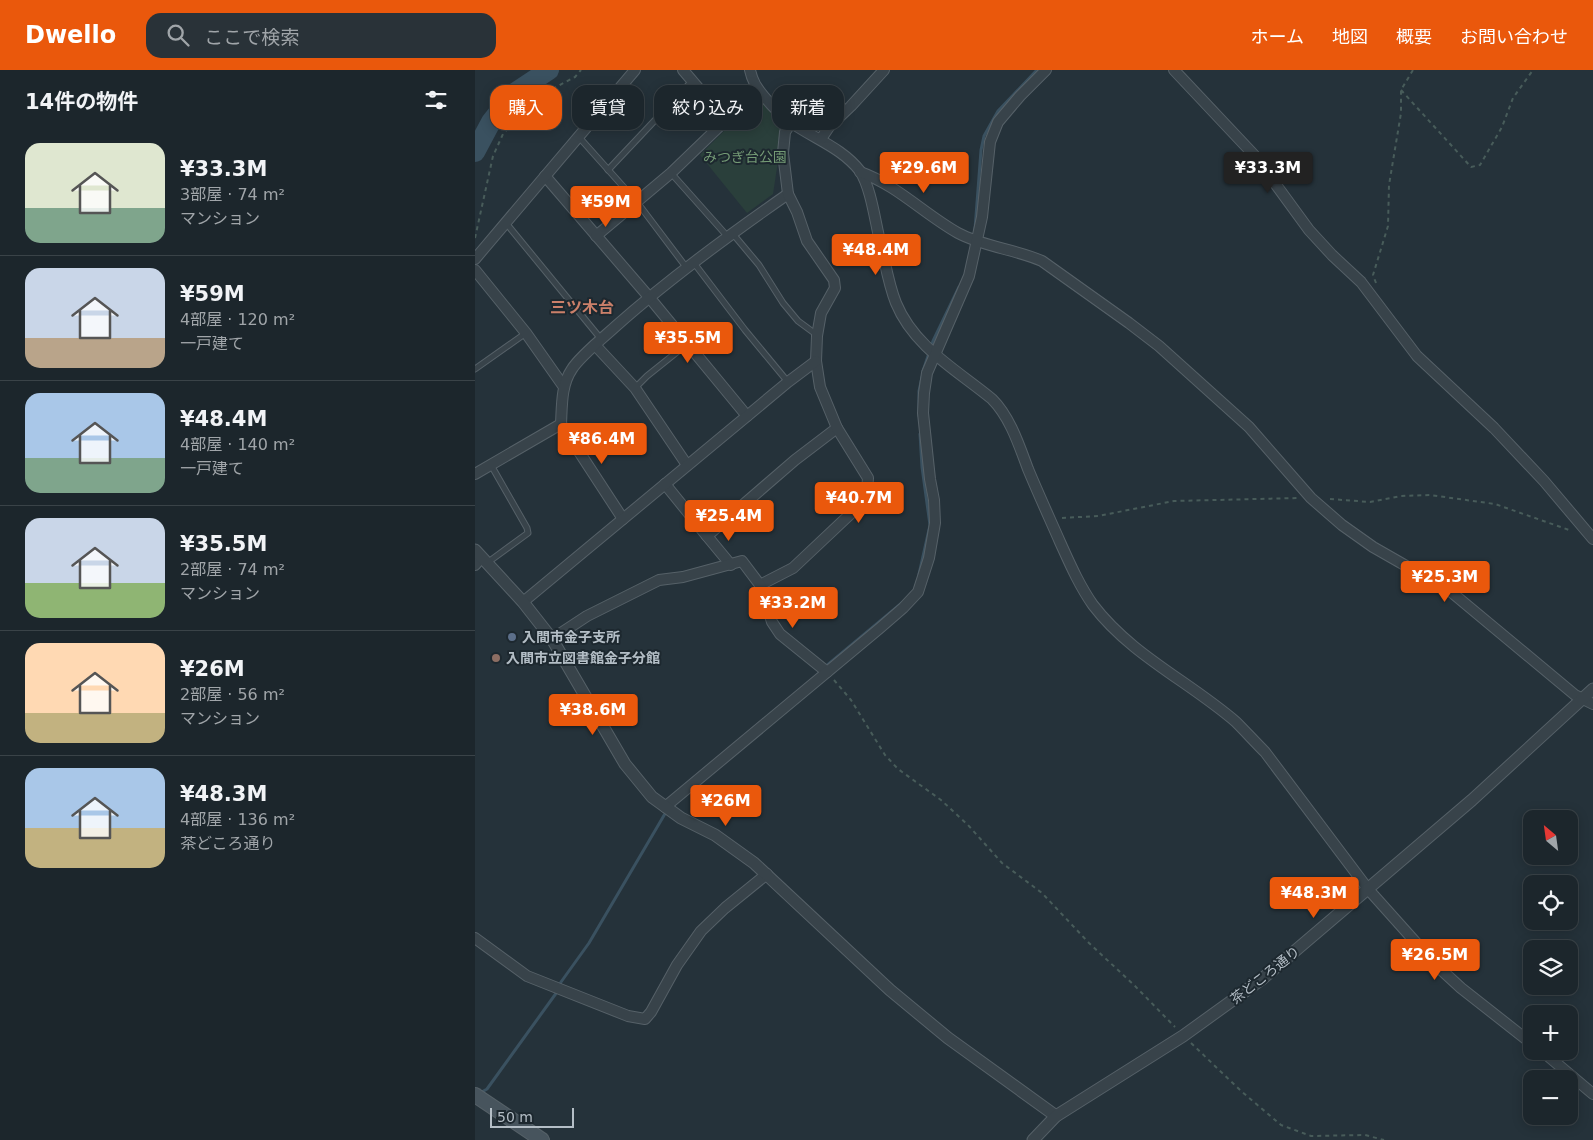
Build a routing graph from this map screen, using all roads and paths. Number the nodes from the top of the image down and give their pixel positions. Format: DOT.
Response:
graph roads {
  1 [pos="581,70"];
  2 [pos="635,70"];
  3 [pos="683,70"];
  4 [pos="750,70"];
  5 [pos="884,70"];
  6 [pos="1046,70"];
  7 [pos="1174,70"];
  8 [pos="1413,70"];
  9 [pos="1533,70"];
  10 [pos="693,81"];
  11 [pos="1401,90"];
  12 [pos="772,104"];
  13 [pos="786,130"];
  14 [pos="805,130"];
  15 [pos="578,136"];
  16 [pos="821,139"];
  17 [pos="608,170"];
  18 [pos="860,172"];
  19 [pos="671,173"];
  20 [pos="545,176"];
  21 [pos="788,194"];
  22 [pos="637,202"];
  23 [pos="507,223"];
  24 [pos="596,236"];
  25 [pos="731,236"];
  26 [pos="475,238"];
  27 [pos="978,241"];
  28 [pos="475,259"];
  29 [pos="690,265"];
  30 [pos="475,270"];
  31 [pos="1376,284"];
  32 [pos="649,297"];
  33 [pos="527,333"];
  34 [pos="817,336"];
  35 [pos="598,342"];
  36 [pos="687,344"];
  37 [pos="935,355"];
  38 [pos="816,362"];
  39 [pos="475,369"];
  40 [pos="788,382"];
  41 [pos="564,387"];
  42 [pos="635,388"];
  43 [pos="747,416"];
  44 [pos="561,424"];
  45 [pos="837,428"];
  46 [pos="491,465"];
  47 [pos="687,466"];
  48 [pos="477,470"];
  49 [pos="665,484"];
  50 [pos="1311,498"];
  51 [pos="1049,518"];
  52 [pos="623,519"];
  53 [pos="707,536"];
  54 [pos="1593,538"];
  55 [pos="479,559"];
  56 [pos="731,565"];
  57 [pos="760,585"];
  58 [pos="523,602"];
  59 [pos="552,639"];
  60 [pos="827,672"];
  61 [pos="1593,688"];
  62 [pos="1588,701"];
  63 [pos="665,807"];
  64 [pos="767,874"];
  65 [pos="1368,889"];
  66 [pos="475,938"];
  67 [pos="1183,1036"];
  68 [pos="1523,1037"];
  69 [pos="1553,1060"];
  70 [pos="1593,1094"];
  71 [pos="475,1095"];
  72 [pos="1056,1116"];
  73 [pos="542,1140"];
  74 [pos="1033,1140"];
  75 [pos="1384,1140"];
  1 -- 26 [label="path"];
  2 -- 15 [label="street"];
  3 -- 10 [label="street"];
  4 -- 12 [label="street"];
  5 -- 16 [label="street"];
  6 -- 27 [label="street"];
  7 -- 54 [label="street"];
  8 -- 11 [label="path"];
  9 -- 11 [label="path"];
  10 -- 17 [label="lane"];
  10 -- 19 [label="street"];
  11 -- 31 [label="path"];
  13 -- 21 [label="street"];
  14 -- 16 [label="street"];
  15 -- 17 [label="lane"];
  15 -- 20 [label="street"];
  16 -- 18 [label="street"];
  17 -- 22 [label="lane"];
  18 -- 27 [label="street"];
  18 -- 37 [label="street"];
  19 -- 22 [label="street"];
  19 -- 25 [label="lane"];
  20 -- 23 [label="street"];
  20 -- 24 [label="street"];
  21 -- 25 [label="street"];
  21 -- 34 [label="street"];
  22 -- 24 [label="street"];
  22 -- 29 [label="lane"];
  23 -- 28 [label="street"];
  23 -- 35 [label="lane"];
  24 -- 32 [label="street"];
  25 -- 29 [label="street"];
  25 -- 34 [label="lane"];
  27 -- 37 [label="street"];
  27 -- 50 [label="street"];
  29 -- 32 [label="street"];
  29 -- 40 [label="lane"];
  30 -- 33 [label="street"];
  32 -- 35 [label="street"];
  32 -- 36 [label="street"];
  33 -- 39 [label="lane"];
  33 -- 41 [label="street"];
  34 -- 38 [label="street"];
  35 -- 41 [label="street"];
  35 -- 42 [label="street"];
  36 -- 42 [label="lane"];
  36 -- 43 [label="street"];
  37 -- 51 [label="street"];
  37 -- 60 [label="street"];
  38 -- 40 [label="street"];
  38 -- 45 [label="street"];
  40 -- 43 [label="street"];
  41 -- 44 [label="street"];
  42 -- 47 [label="street"];
  43 -- 47 [label="street"];
  44 -- 46 [label="street"];
  44 -- 52 [label="street"];
  45 -- 53 [label="street"];
  45 -- 57 [label="street"];
  46 -- 48 [label="street"];
  46 -- 55 [label="lane"];
  47 -- 49 [label="street"];
  49 -- 52 [label="street"];
  49 -- 53 [label="street"];
  50 -- 51 [label="path"];
  50 -- 54 [label="path"];
  50 -- 62 [label="street"];
  51 -- 65 [label="street"];
  52 -- 58 [label="street"];
  53 -- 56 [label="street"];
  55 -- 58 [label="street"];
  56 -- 57 [label="street"];
  56 -- 59 [label="street"];
  57 -- 60 [label="street"];
  58 -- 59 [label="street"];
  59 -- 63 [label="street"];
  60 -- 63 [label="street"];
  60 -- 67 [label="path"];
  61 -- 62 [label="street, 茶どころ通り"];
  62 -- 65 [label="street, 茶どころ通り"];
  63 -- 64 [label="street"];
  64 -- 66 [label="street"];
  64 -- 72 [label="street"];
  65 -- 67 [label="street, 茶どころ通り"];
  65 -- 68 [label="street"];
  67 -- 72 [label="street, 茶どころ通り"];
  67 -- 75 [label="path"];
  69 -- 70 [label="street"];
  71 -- 73 [label="main road"];
  72 -- 74 [label="street, 茶どころ通り"];
}
